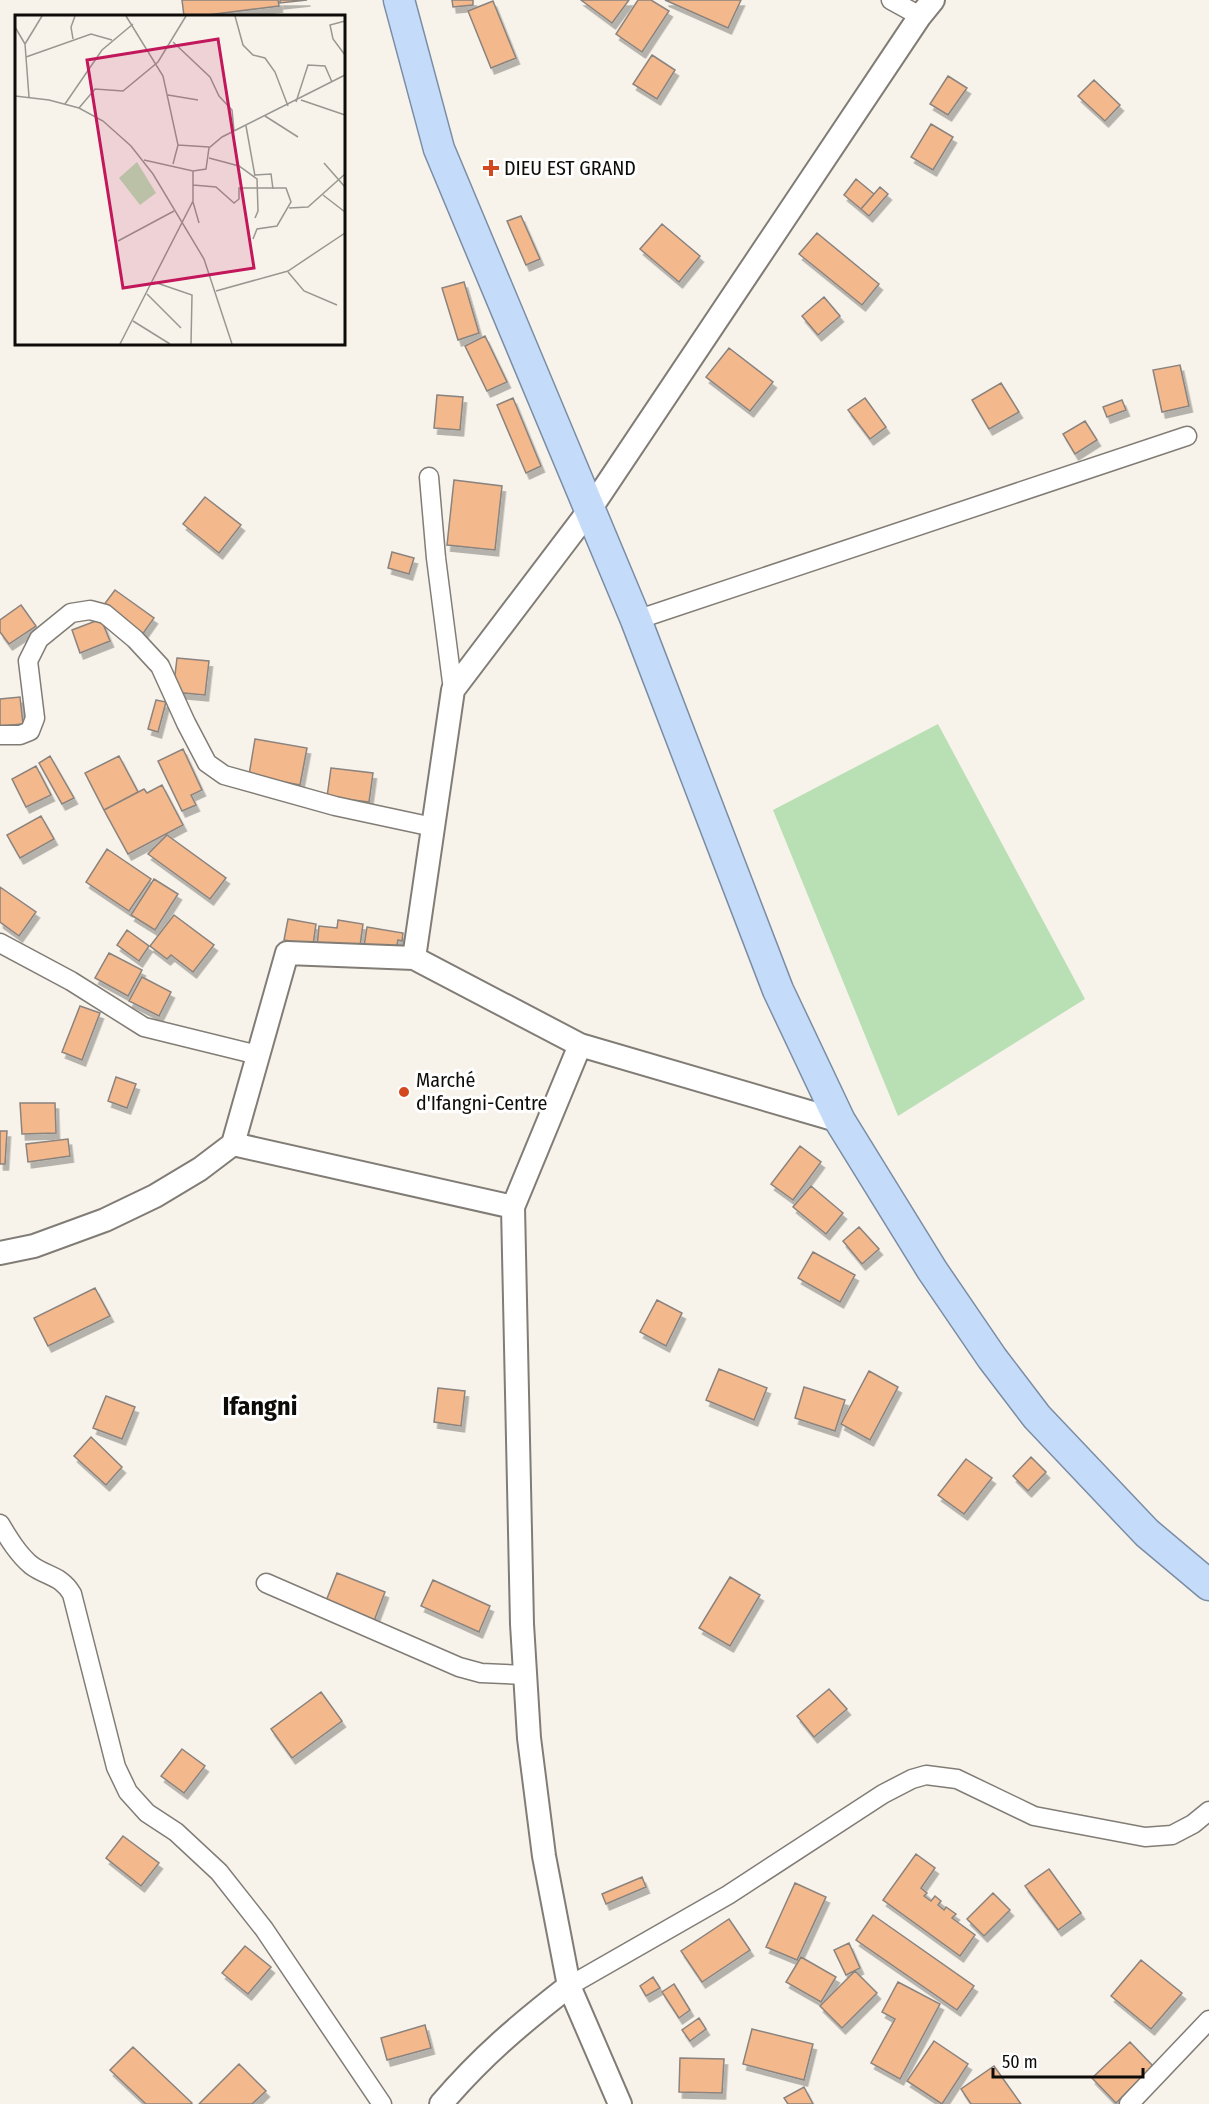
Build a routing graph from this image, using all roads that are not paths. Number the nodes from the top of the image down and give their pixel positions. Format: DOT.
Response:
graph roads {
  1 [pos="399,0"];
  2 [pos="891,0"];
  3 [pos="926,8"];
  4 [pos="1187,436"];
  5 [pos="429,477"];
  6 [pos="591,508"];
  7 [pos="636,620"];
  8 [pos="453,690"];
  9 [pos="0,735"];
  10 [pos="433,827"];
  11 [pos="0,943"];
  12 [pos="414,958"];
  13 [pos="580,1045"];
  14 [pos="258,1055"];
  15 [pos="840,1121"];
  16 [pos="233,1144"];
  17 [pos="513,1207"];
  18 [pos="0,1253"];
  19 [pos="0,1524"];
  20 [pos="266,1583"];
  21 [pos="1209,1585"];
  22 [pos="525,1675"];
  23 [pos="1209,1811"];
  24 [pos="568,1986"];
  25 [pos="1209,2020"];
  26 [pos="382,2104"];
  27 [pos="441,2104"];
  28 [pos="621,2104"];
  29 [pos="1129,2104"];
  1 -- 6 [label="highway"];
  2 -- 3 [label="street"];
  3 -- 6 [label="street"];
  4 -- 7 [label="street"];
  5 -- 8 [label="street"];
  6 -- 7 [label="highway"];
  6 -- 8 [label="street"];
  7 -- 15 [label="highway"];
  8 -- 10 [label="street"];
  9 -- 10 [label="street"];
  10 -- 12 [label="street"];
  11 -- 14 [label="street"];
  12 -- 13 [label="street"];
  12 -- 14 [label="street"];
  13 -- 15 [label="street"];
  13 -- 17 [label="street"];
  14 -- 16 [label="street"];
  15 -- 21 [label="highway"];
  16 -- 17 [label="street"];
  16 -- 18 [label="street"];
  17 -- 22 [label="street"];
  19 -- 26 [label="street"];
  20 -- 22 [label="street"];
  22 -- 24 [label="street"];
  23 -- 24 [label="street"];
  24 -- 27 [label="street"];
  24 -- 28 [label="street"];
  25 -- 29 [label="street"];
}
